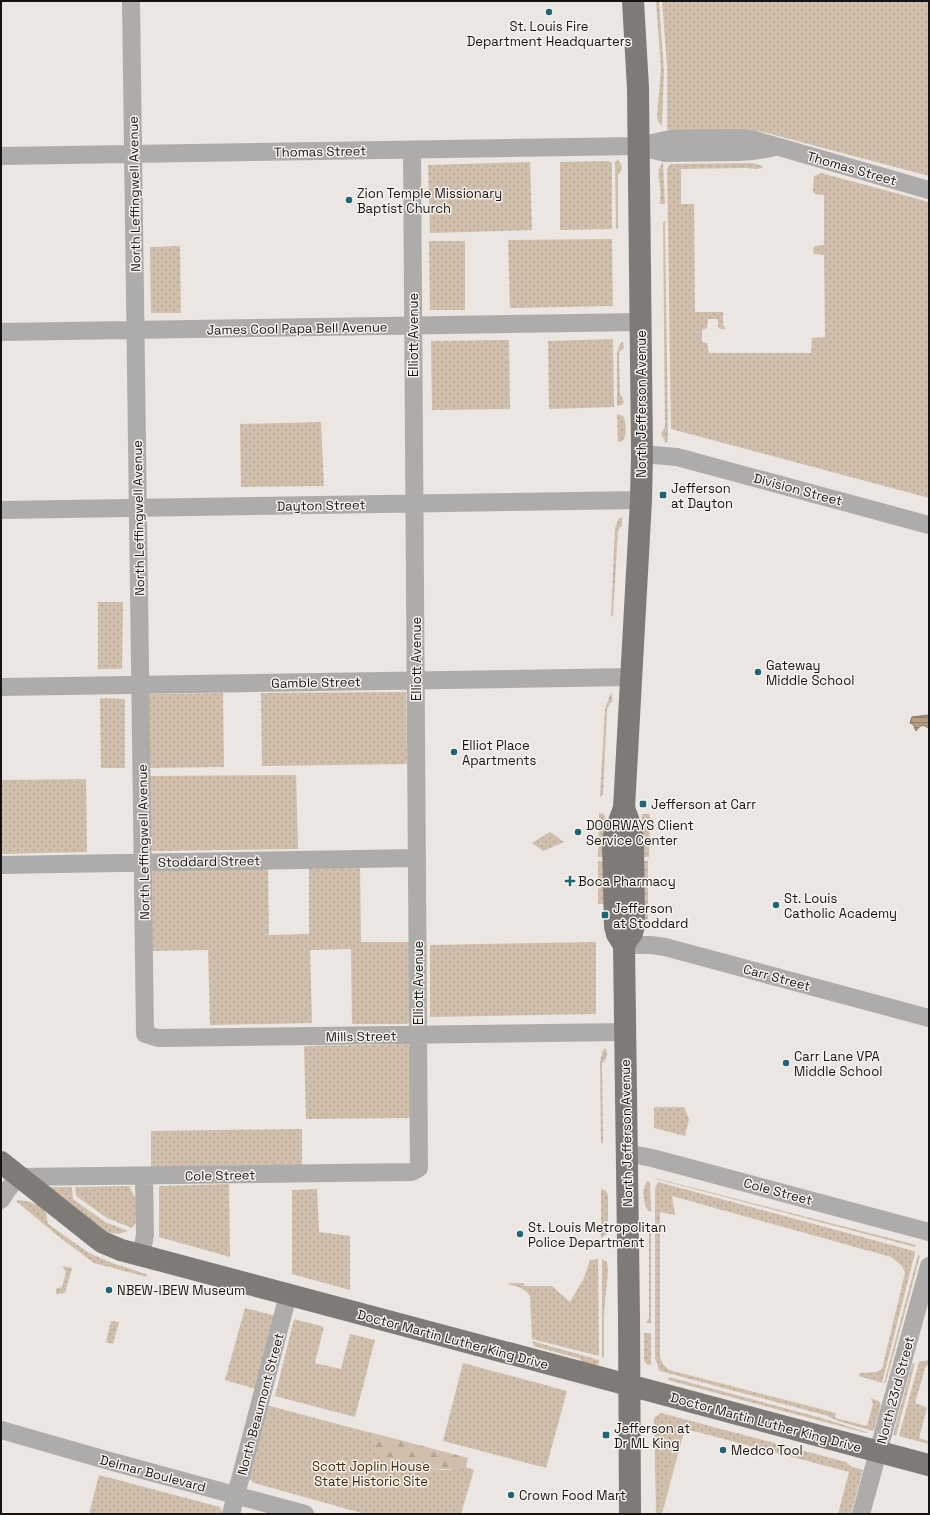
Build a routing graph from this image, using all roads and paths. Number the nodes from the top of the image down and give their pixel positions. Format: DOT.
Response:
graph roads {
  1 [pos="131,1"];
  2 [pos="633,1"];
  3 [pos="639,146"];
  4 [pos="412,150"];
  5 [pos="133,154"];
  6 [pos="1,156"];
  7 [pos="929,190"];
  8 [pos="640,322"];
  9 [pos="413,326"];
  10 [pos="136,330"];
  11 [pos="1,332"];
  12 [pos="642,454"];
  13 [pos="641,500"];
  14 [pos="415,504"];
  15 [pos="138,508"];
  16 [pos="1,510"];
  17 [pos="929,525"];
  18 [pos="632,677"];
  19 [pos="416,680"];
  20 [pos="140,685"];
  21 [pos="1,687"];
  22 [pos="417,858"];
  23 [pos="143,862"];
  24 [pos="1,865"];
  25 [pos="624,945"];
  26 [pos="929,1018"];
  27 [pos="625,1032"];
  28 [pos="145,1034"];
  29 [pos="418,1035"];
  30 [pos="627,1153"];
  31 [pos="1,1162"];
  32 [pos="419,1168"];
  33 [pos="144,1176"];
  34 [pos="19,1177"];
  35 [pos="1,1200"];
  36 [pos="929,1232"];
  37 [pos="141,1256"];
  38 [pos="929,1266"];
  39 [pos="288,1295"];
  40 [pos="628,1385"];
  41 [pos="1,1430"];
  42 [pos="878,1452"];
  43 [pos="929,1466"];
  44 [pos="236,1495"];
  45 [pos="231,1514"];
  46 [pos="305,1514"];
  47 [pos="630,1514"];
  48 [pos="861,1514"];
  1 -- 5 [label="street, North Leffingwell Avenue"];
  2 -- 3 [label="main road, North Jefferson Avenue"];
  3 -- 4 [label="street, Thomas Street"];
  3 -- 7 [label="street, Thomas Street"];
  3 -- 8 [label="main road, North Jefferson Avenue"];
  4 -- 5 [label="street, Thomas Street"];
  4 -- 9 [label="street, Elliott Avenue"];
  5 -- 6 [label="street, Thomas Street"];
  5 -- 10 [label="street, North Leffingwell Avenue"];
  8 -- 9 [label="street, James Cool Papa Bell Avenue"];
  8 -- 12 [label="main road, North Jefferson Avenue"];
  9 -- 10 [label="street, James Cool Papa Bell Avenue"];
  9 -- 14 [label="street, Elliott Avenue"];
  10 -- 11 [label="street, James Cool Papa Bell Avenue"];
  10 -- 15 [label="street, North Leffingwell Avenue"];
  12 -- 13 [label="main road, North Jefferson Avenue"];
  12 -- 17 [label="street, Division Street"];
  13 -- 14 [label="street, Dayton Street"];
  13 -- 18 [label="main road, North Jefferson Avenue"];
  14 -- 15 [label="street, Dayton Street"];
  14 -- 19 [label="street, Elliott Avenue"];
  15 -- 16 [label="street, Dayton Street"];
  15 -- 20 [label="street, North Leffingwell Avenue"];
  18 -- 19 [label="street, Gamble Street"];
  18 -- 25 [label="main road, North Jefferson Avenue"];
  19 -- 20 [label="street, Gamble Street"];
  19 -- 22 [label="street, Elliott Avenue"];
  20 -- 21 [label="street, Gamble Street"];
  20 -- 23 [label="street, North Leffingwell Avenue"];
  22 -- 23 [label="street, Stoddard Street"];
  22 -- 29 [label="street, Elliott Avenue"];
  23 -- 24 [label="street, Stoddard Street"];
  23 -- 28 [label="street, North Leffingwell Avenue"];
  25 -- 26 [label="street, Carr Street"];
  25 -- 27 [label="main road, North Jefferson Avenue"];
  27 -- 29 [label="street, Mills Street"];
  27 -- 30 [label="main road, North Jefferson Avenue"];
  28 -- 29 [label="street, Mills Street"];
  29 -- 32 [label="street, Elliott Avenue"];
  30 -- 36 [label="street, Cole Street"];
  30 -- 40 [label="main road, North Jefferson Avenue"];
  31 -- 34 [label="main road, Doctor Martin Luther King Drive"];
  32 -- 33 [label="street, Cole Street"];
  33 -- 34 [label="street, Cole Street"];
  33 -- 37 [label="street"];
  34 -- 35 [label="street"];
  34 -- 37 [label="main road, Doctor Martin Luther King Drive"];
  37 -- 39 [label="main road, Doctor Martin Luther King Drive"];
  38 -- 42 [label="street, North 23rd Street"];
  39 -- 40 [label="main road, Doctor Martin Luther King Drive"];
  39 -- 44 [label="street, North Beaumont Street"];
  40 -- 42 [label="main road, Doctor Martin Luther King Drive"];
  40 -- 47 [label="main road, North Jefferson Avenue"];
  41 -- 44 [label="street, Delmar Boulevard"];
  42 -- 43 [label="main road, Doctor Martin Luther King Drive"];
  42 -- 48 [label="street, North 23rd Street"];
  44 -- 45 [label="street, North Beaumont Street"];
  44 -- 46 [label="street, Delmar Boulevard"];
}
